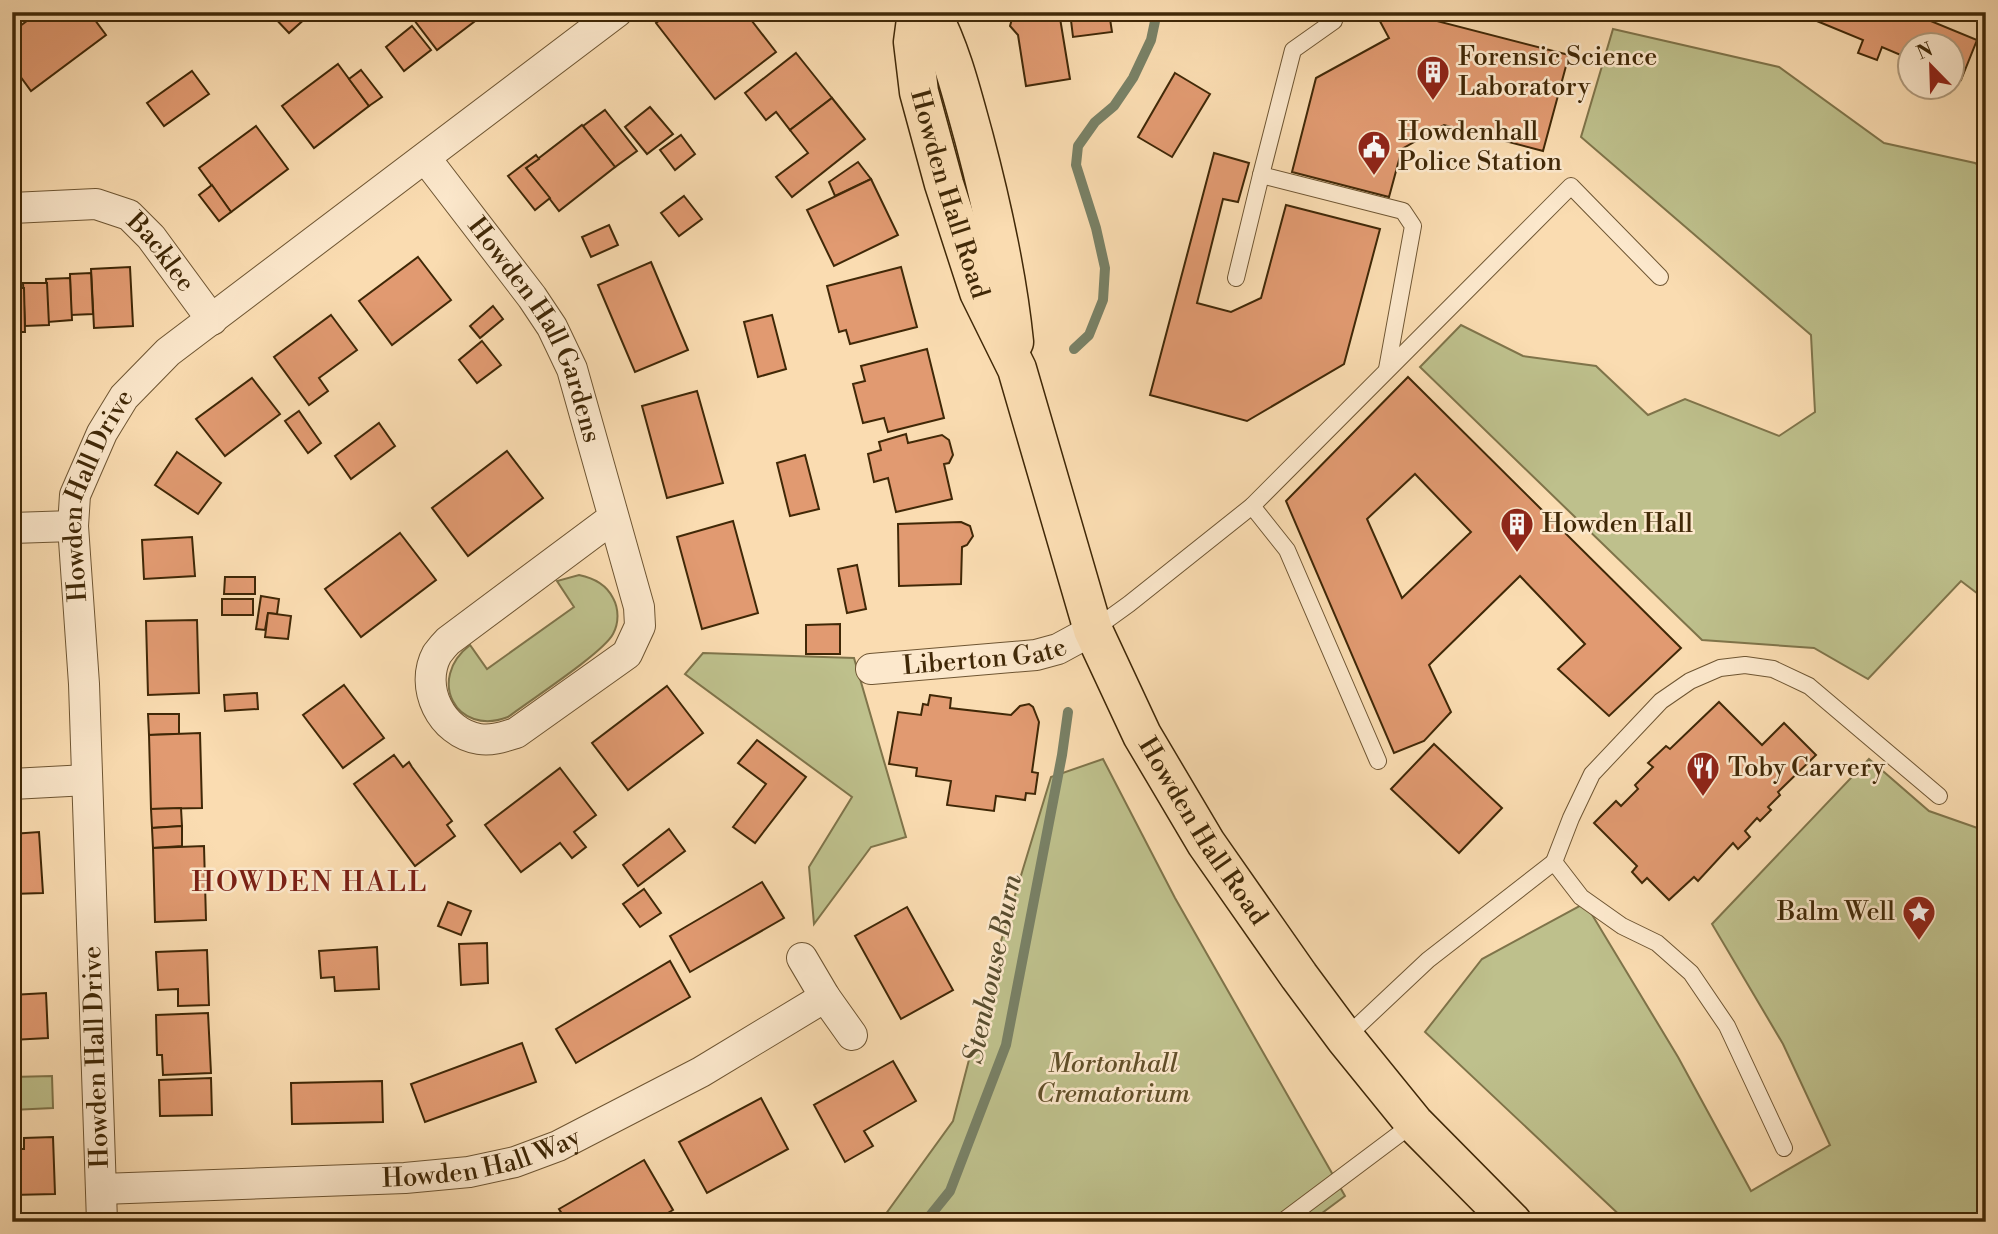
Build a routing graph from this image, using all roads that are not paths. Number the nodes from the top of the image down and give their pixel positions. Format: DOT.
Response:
graph roads {
  1 [pos="617,12"];
  2 [pos="917,12"];
  3 [pos="931,12"];
  4 [pos="1334,21"];
  5 [pos="426,159"];
  6 [pos="1261,175"];
  7 [pos="12,208"];
  8 [pos="1660,277"];
  9 [pos="1236,278"];
  10 [pos="212,320"];
  11 [pos="1017,369"];
  12 [pos="1387,369"];
  13 [pos="1252,506"];
  14 [pos="613,518"];
  15 [pos="73,526"];
  16 [pos="12,528"];
  17 [pos="1093,630"];
  18 [pos="871,669"];
  19 [pos="1378,761"];
  20 [pos="87,780"];
  21 [pos="12,784"];
  22 [pos="1939,796"];
  23 [pos="1554,862"];
  24 [pos="803,958"];
  25 [pos="825,997"];
  26 [pos="852,1035"];
  27 [pos="1345,1038"];
  28 [pos="1414,1123"];
  29 [pos="1784,1148"];
  30 [pos="101,1189"];
  31 [pos="102,1222"];
  32 [pos="1282,1222"];
  33 [pos="1512,1222"];
  1 -- 5 [label="street, Howden Hall Drive"];
  2 -- 11 [label="main road, Howden Hall Road"];
  3 -- 11 [label="main road, Howden Hall Road"];
  4 -- 6 [label="lane"];
  5 -- 10 [label="street, Howden Hall Drive"];
  5 -- 14 [label="street, Howden Hall Gardens"];
  6 -- 9 [label="lane"];
  6 -- 12 [label="lane"];
  7 -- 10 [label="street, Backlee"];
  8 -- 12 [label="lane"];
  10 -- 15 [label="street, Howden Hall Drive"];
  11 -- 17 [label="main road, Howden Hall Road"];
  12 -- 13 [label="lane"];
  13 -- 17 [label="lane"];
  13 -- 19 [label="lane"];
  14 -- 14 [label="street, Howden Hall Gardens"];
  15 -- 16 [label="street"];
  15 -- 20 [label="street, Howden Hall Drive"];
  17 -- 18 [label="street, Liberton Gate"];
  17 -- 27 [label="main road, Howden Hall Road"];
  20 -- 21 [label="street"];
  20 -- 30 [label="street, Howden Hall Drive"];
  22 -- 23 [label="lane"];
  23 -- 27 [label="lane"];
  23 -- 29 [label="lane"];
  24 -- 25 [label="street"];
  25 -- 26 [label="street"];
  25 -- 30 [label="street, Howden Hall Way"];
  27 -- 28 [label="main road, Howden Hall Road"];
  28 -- 32 [label="lane"];
  28 -- 33 [label="main road, Howden Hall Road"];
  30 -- 31 [label="street, Howden Hall Drive"];
}
